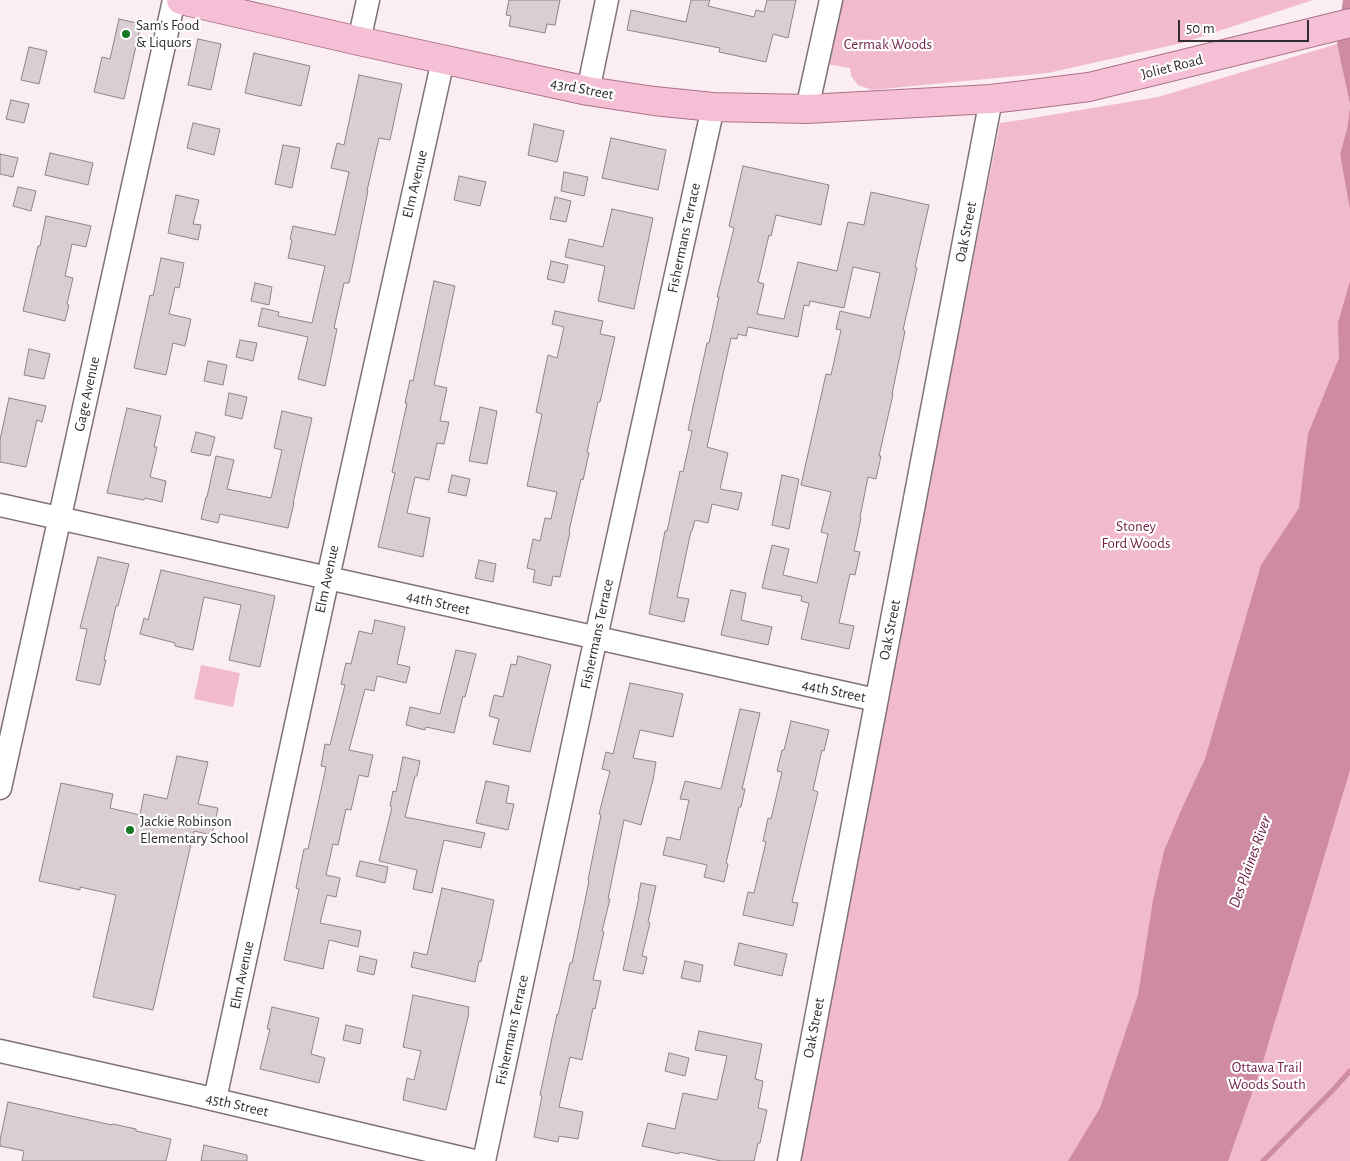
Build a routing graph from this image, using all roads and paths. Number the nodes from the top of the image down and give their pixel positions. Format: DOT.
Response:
graph roads {
  1 [pos="174,0"];
  2 [pos="181,0"];
  3 [pos="368,0"];
  4 [pos="607,0"];
  5 [pos="830,0"];
  6 [pos="1350,23"];
  7 [pos="359,42"];
  8 [pos="443,60"];
  9 [pos="588,91"];
  10 [pos="991,99"];
  11 [pos="713,107"];
  12 [pos="807,109"];
  13 [pos="0,505"];
  14 [pos="60,518"];
  15 [pos="328,578"];
  16 [pos="596,638"];
  17 [pos="876,700"];
  18 [pos="0,788"];
  19 [pos="0,1050"];
  20 [pos="215,1099"];
  21 [pos="474,1161"];
  22 [pos="484,1161"];
  23 [pos="789,1161"];
  1 -- 14 [label="street, Gage Avenue"];
  2 -- 7 [label="main road, 43rd Street"];
  3 -- 7 [label="street"];
  4 -- 9 [label="street"];
  5 -- 12 [label="street"];
  6 -- 10 [label="main road, Joliet Road"];
  7 -- 8 [label="main road, 43rd Street"];
  8 -- 9 [label="main road, 43rd Street"];
  8 -- 15 [label="street, Elm Avenue"];
  9 -- 11 [label="main road, 43rd Street"];
  10 -- 12 [label="main road, 43rd Street"];
  10 -- 17 [label="street, Oak Street"];
  11 -- 12 [label="main road, 43rd Street"];
  11 -- 16 [label="street, Fishermans Terrace"];
  13 -- 14 [label="street, 44th Street"];
  14 -- 15 [label="street, 44th Street"];
  14 -- 18 [label="street, Gage Avenue"];
  15 -- 16 [label="street, 44th Street"];
  15 -- 20 [label="street, Elm Avenue"];
  16 -- 17 [label="street, 44th Street"];
  16 -- 22 [label="street, Fishermans Terrace"];
  17 -- 23 [label="street, Oak Street"];
  19 -- 20 [label="street, 45th Street"];
  20 -- 21 [label="street, 45th Street"];
}
